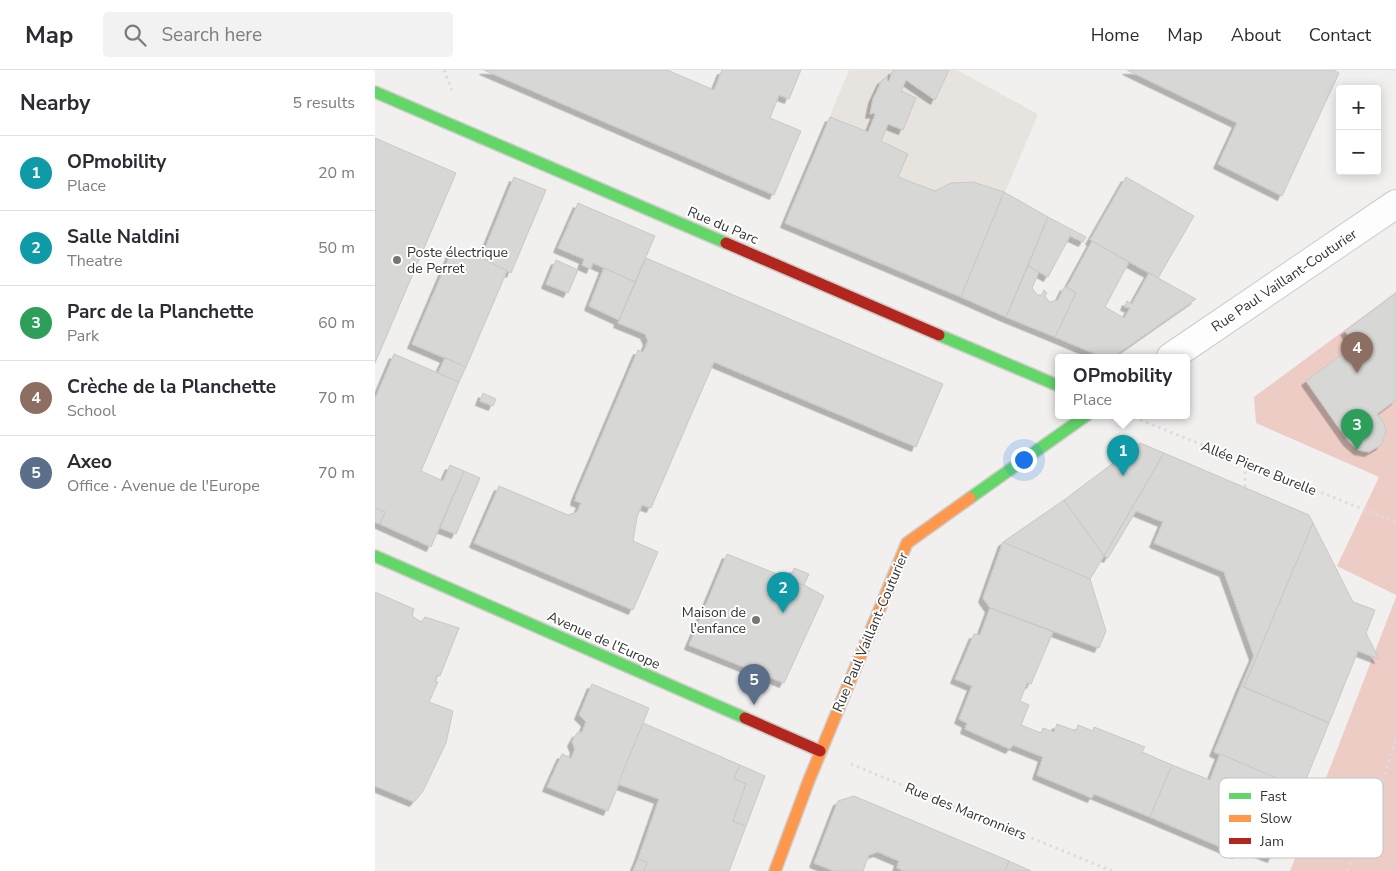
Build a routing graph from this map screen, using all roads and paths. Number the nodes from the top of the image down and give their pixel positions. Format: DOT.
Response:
graph roads {
  1 [pos="375,92"];
  2 [pos="1396,204"];
  3 [pos="1175,354"];
  4 [pos="1055,384"];
  5 [pos="1081,419"];
  6 [pos="1138,419"];
  7 [pos="1245,462"];
  8 [pos="1245,487"];
  9 [pos="1396,522"];
  10 [pos="375,556"];
  11 [pos="1396,739"];
  12 [pos="820,751"];
  13 [pos="1383,781"];
  14 [pos="1353,858"];
  15 [pos="775,871"];
  16 [pos="1111,871"];
  17 [pos="1347,871"];
  1 -- 4 [label="street, Rue du Parc"];
  2 -- 3 [label="street, Rue Paul Vaillant-Couturier"];
  5 -- 12 [label="street, Rue Paul Vaillant-Couturier"];
  6 -- 7 [label="path, Allée Pierre Burelle"];
  7 -- 8 [label="path"];
  7 -- 9 [label="path, Allée Pierre Burelle"];
  10 -- 12 [label="street, Avenue de l'Europe"];
  11 -- 13 [label="path"];
  12 -- 15 [label="street, Rue Paul Vaillant-Couturier"];
  12 -- 16 [label="path, Rue des Marronniers"];
  14 -- 17 [label="path"];
}
